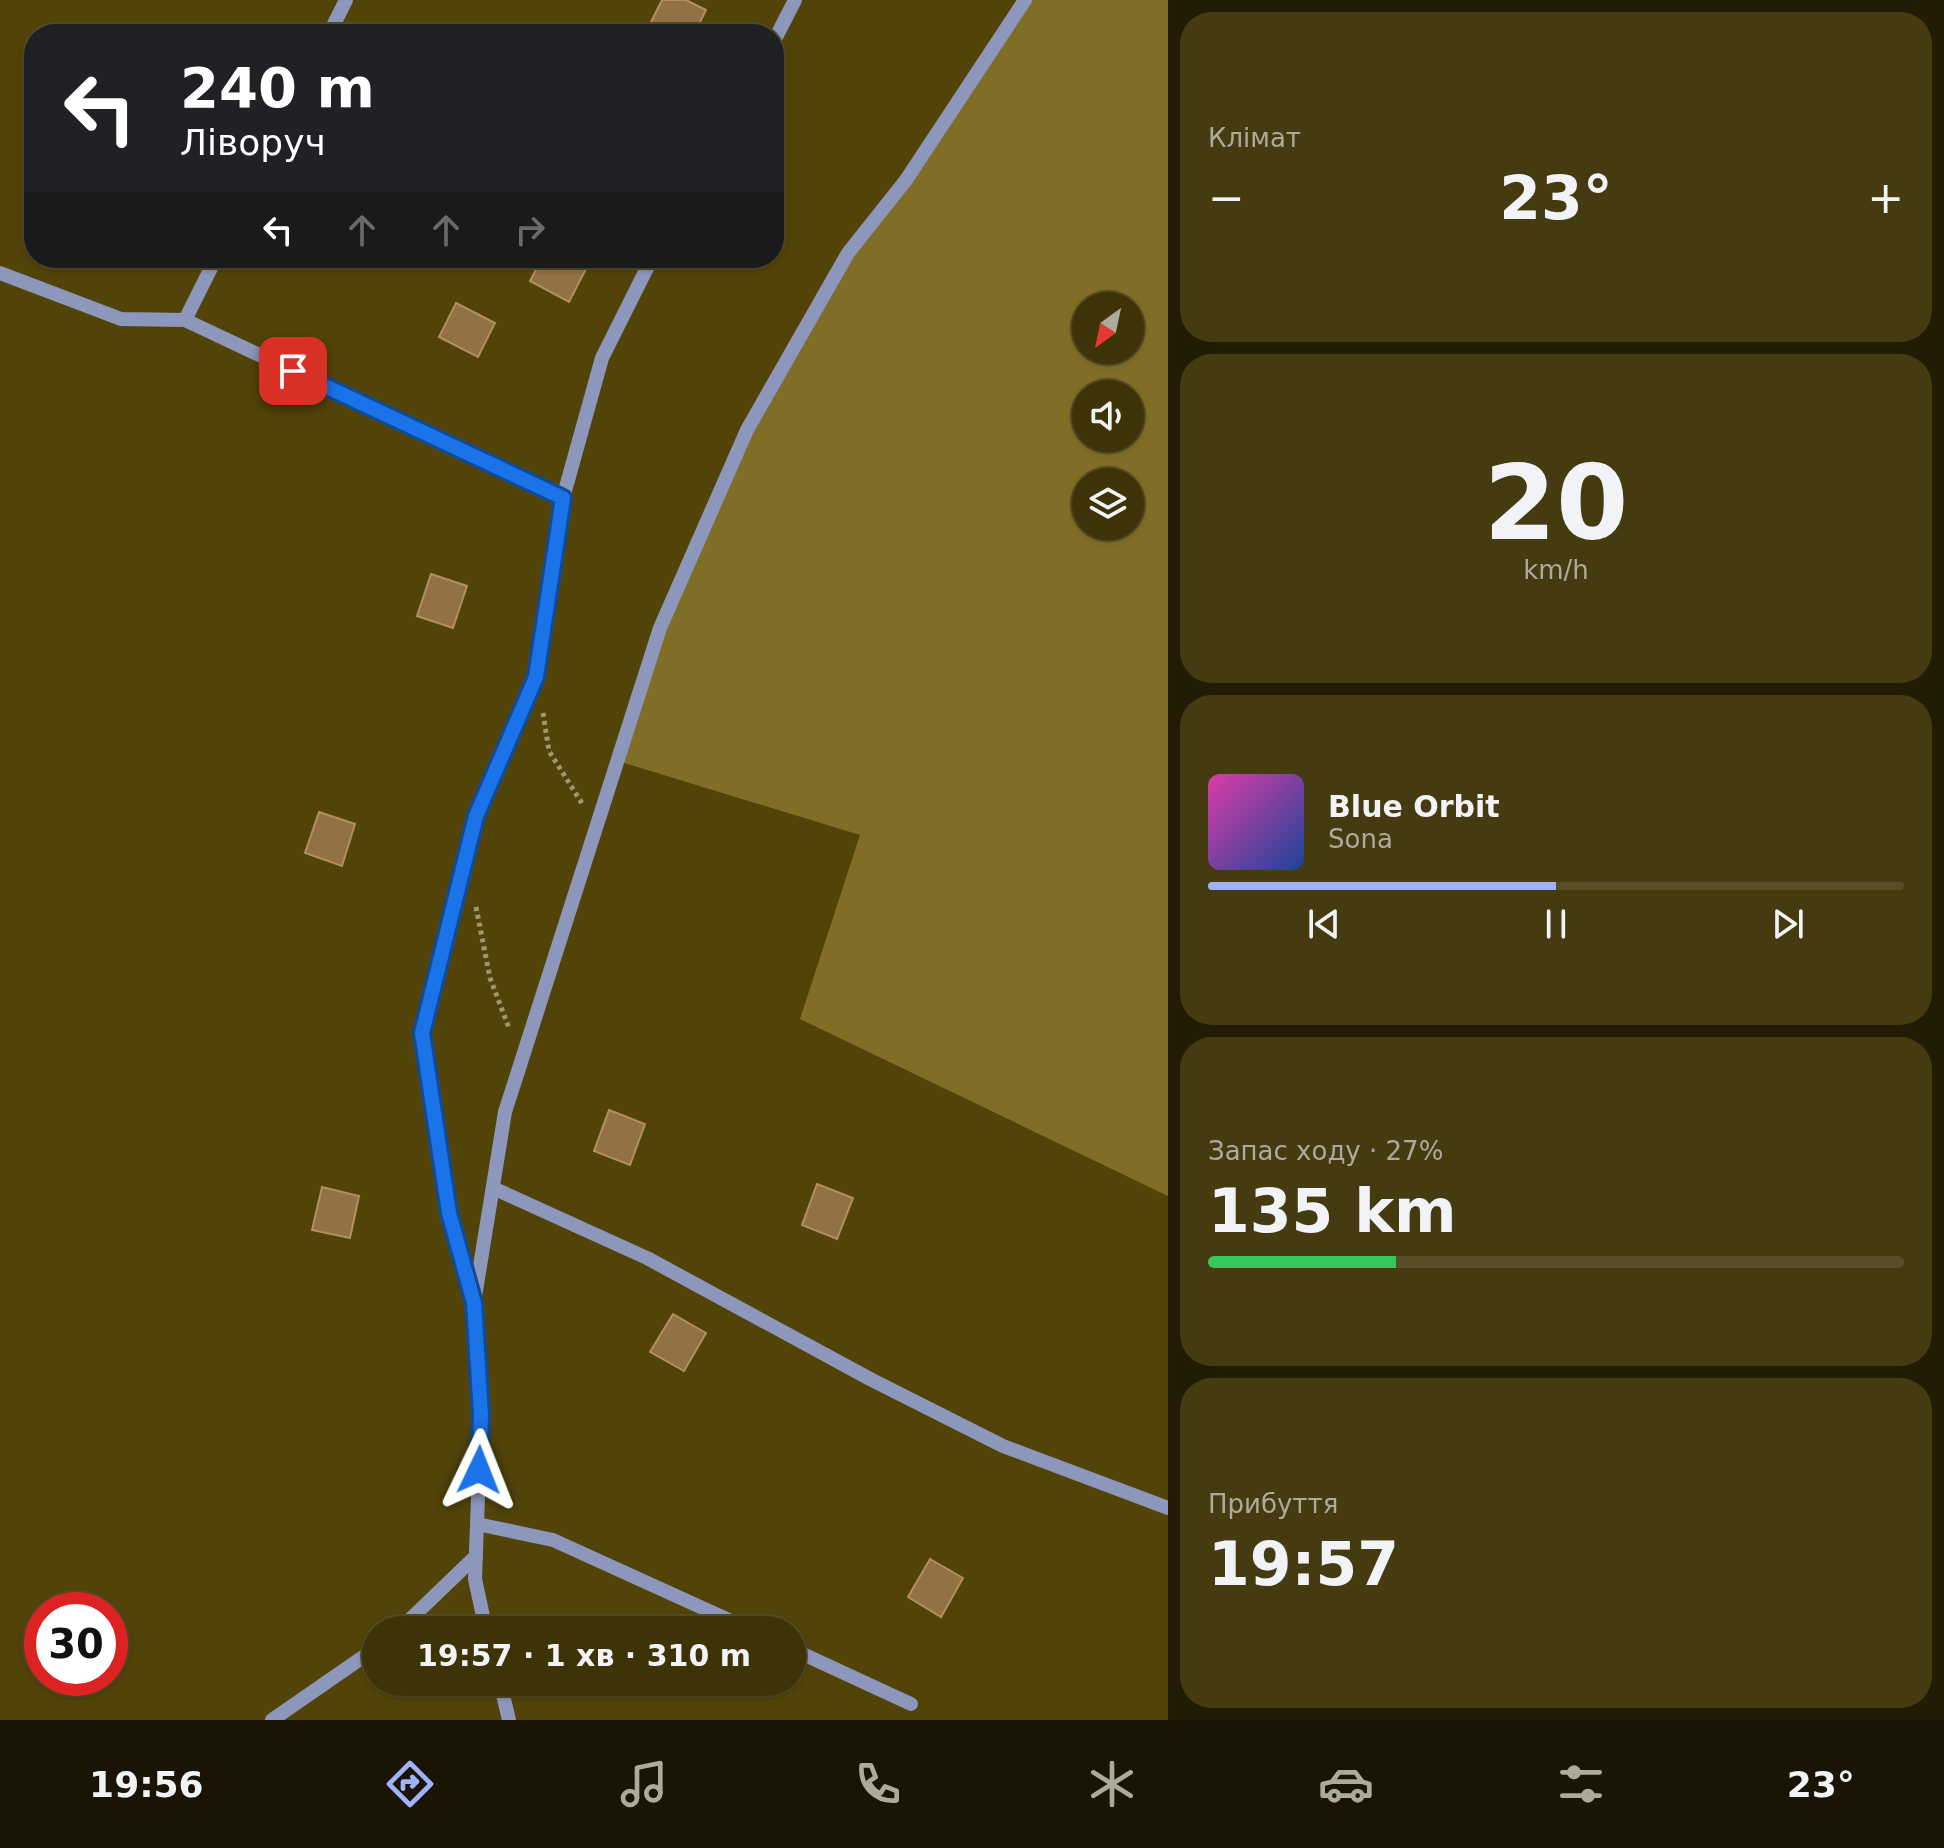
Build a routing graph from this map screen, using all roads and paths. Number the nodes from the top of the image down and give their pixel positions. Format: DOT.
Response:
graph roads {
  1 [pos="346,0"];
  2 [pos="795,0"];
  3 [pos="1025,0"];
  4 [pos="334,24"];
  5 [pos="783,24"];
  6 [pos="211,268"];
  7 [pos="647,268"];
  8 [pos="0,273"];
  9 [pos="185,320"];
  10 [pos="563,498"];
  11 [pos="536,677"];
  12 [pos="596,828"];
  13 [pos="475,901"];
  14 [pos="522,1061"];
  15 [pos="493,1188"];
  16 [pos="474,1303"];
  17 [pos="1168,1508"];
  18 [pos="477,1524"];
  19 [pos="476,1556"];
  20 [pos="414,1616"];
  21 [pos="483,1616"];
  22 [pos="720,1616"];
  23 [pos="806,1655"];
  24 [pos="362,1658"];
  25 [pos="503,1696"];
  26 [pos="911,1704"];
  27 [pos="272,1720"];
  28 [pos="509,1720"];
  1 -- 4 [label="street"];
  2 -- 5 [label="street"];
  3 -- 12 [label="street"];
  6 -- 9 [label="street"];
  7 -- 10 [label="street"];
  8 -- 9 [label="street"];
  9 -- 10 [label="street"];
  10 -- 11 [label="street"];
  11 -- 12 [label="path"];
  11 -- 16 [label="street"];
  12 -- 14 [label="street"];
  13 -- 14 [label="path"];
  14 -- 15 [label="street"];
  15 -- 16 [label="street"];
  15 -- 17 [label="street"];
  16 -- 18 [label="street"];
  18 -- 19 [label="street"];
  18 -- 22 [label="street"];
  19 -- 20 [label="street"];
  19 -- 21 [label="street"];
  23 -- 26 [label="street"];
  24 -- 27 [label="street"];
  25 -- 28 [label="street"];
}
